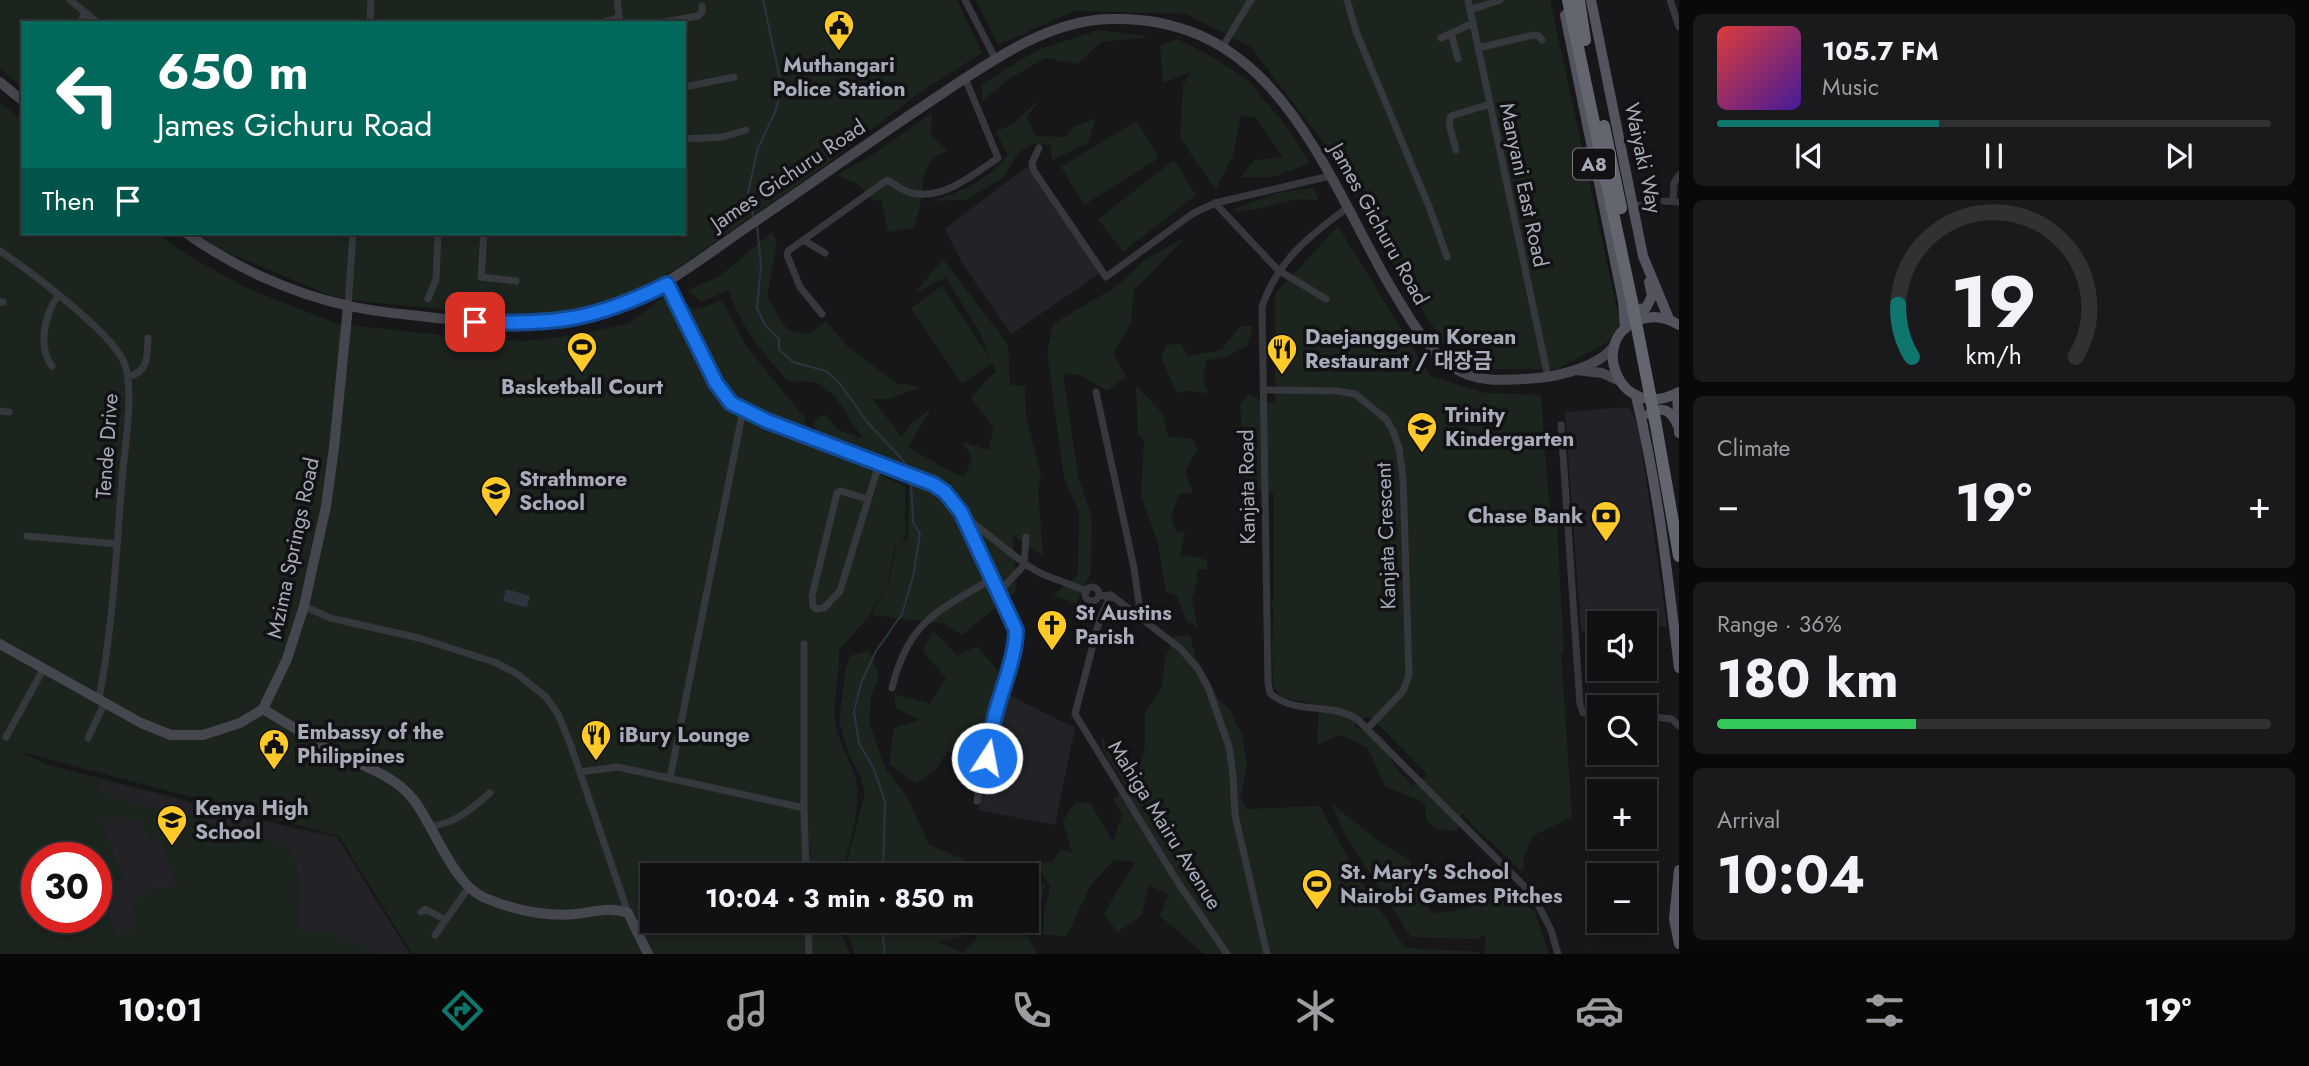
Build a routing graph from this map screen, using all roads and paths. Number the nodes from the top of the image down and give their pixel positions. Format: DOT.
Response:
graph roads {
  1 [pos="71,0"];
  2 [pos="371,0"];
  3 [pos="617,0"];
  4 [pos="965,0"];
  5 [pos="1251,0"];
  6 [pos="1347,0"];
  7 [pos="1468,0"];
  8 [pos="1500,0"];
  9 [pos="1563,0"];
  10 [pos="1569,0"];
  11 [pos="1579,0"];
  12 [pos="1591,0"];
  13 [pos="1670,0"];
  14 [pos="702,6"];
  15 [pos="1470,10"];
  16 [pos="85,12"];
  17 [pos="620,20"];
  18 [pos="81,21"];
  19 [pos="96,21"];
  20 [pos="370,21"];
  21 [pos="669,21"];
  22 [pos="1473,23"];
  23 [pos="1679,27"];
  24 [pos="1451,33"];
  25 [pos="1441,38"];
  26 [pos="1542,40"];
  27 [pos="1582,44"];
  28 [pos="1223,46"];
  29 [pos="1478,48"];
  30 [pos="995,58"];
  31 [pos="1458,59"];
  32 [pos="734,77"];
  33 [pos="965,78"];
  34 [pos="0,82"];
  35 [pos="686,87"];
  36 [pos="21,99"];
  37 [pos="1490,104"];
  38 [pos="746,130"];
  39 [pos="686,139"];
  40 [pos="1039,148"];
  41 [pos="1456,150"];
  42 [pos="1679,175"];
  43 [pos="1331,176"];
  44 [pos="1676,188"];
  45 [pos="1664,201"];
  46 [pos="1676,201"];
  47 [pos="1215,203"];
  48 [pos="1651,205"];
  49 [pos="1634,206"];
  50 [pos="1348,208"];
  51 [pos="189,235"];
  52 [pos="353,235"];
  53 [pos="438,235"];
  54 [pos="484,235"];
  55 [pos="803,240"];
  56 [pos="0,251"];
  57 [pos="825,253"];
  58 [pos="1643,256"];
  59 [pos="1447,257"];
  60 [pos="1278,270"];
  61 [pos="516,281"];
  62 [pos="667,284"];
  63 [pos="58,296"];
  64 [pos="428,299"];
  65 [pos="1326,299"];
  66 [pos="1628,301"];
  67 [pos="348,306"];
  68 [pos="822,314"];
  69 [pos="1674,322"];
  70 [pos="1625,328"];
  71 [pos="148,338"];
  72 [pos="1615,346"];
  73 [pos="52,366"];
  74 [pos="1576,370"];
  75 [pos="128,377"];
  76 [pos="1548,377"];
  77 [pos="1620,381"];
  78 [pos="1264,390"];
  79 [pos="1096,392"];
  80 [pos="1678,392"];
  81 [pos="1636,396"];
  82 [pos="743,410"];
  83 [pos="0,411"];
  84 [pos="9,412"];
  85 [pos="1561,425"];
  86 [pos="1678,429"];
  87 [pos="1646,436"];
  88 [pos="879,464"];
  89 [pos="867,499"];
  90 [pos="1679,505"];
  91 [pos="961,512"];
  92 [pos="27,536"];
  93 [pos="1027,537"];
  94 [pos="117,544"];
  95 [pos="1679,556"];
  96 [pos="1024,564"];
  97 [pos="992,579"];
  98 [pos="999,592"];
  99 [pos="1111,595"];
  100 [pos="304,607"];
  101 [pos="1141,618"];
  102 [pos="0,644"];
  103 [pos="804,644"];
  104 [pos="44,668"];
  105 [pos="1679,668"];
  106 [pos="892,688"];
  107 [pos="102,700"];
  108 [pos="263,709"];
  109 [pos="1587,715"];
  110 [pos="1657,717"];
  111 [pos="1679,726"];
  112 [pos="1367,729"];
  113 [pos="6,737"];
  114 [pos="88,738"];
  115 [pos="580,772"];
  116 [pos="670,778"];
  117 [pos="490,793"];
  118 [pos="977,801"];
  119 [pos="804,808"];
  120 [pos="431,826"];
  121 [pos="806,863"];
  122 [pos="1679,870"];
  123 [pos="469,887"];
  124 [pos="421,912"];
  125 [pos="628,913"];
  126 [pos="446,920"];
  127 [pos="808,933"];
  128 [pos="435,935"];
  129 [pos="1679,944"];
  130 [pos="648,954"];
  131 [pos="809,954"];
  132 [pos="1227,954"];
  133 [pos="1267,954"];
  134 [pos="1558,954"];
  1 -- 16 [label="street"];
  2 -- 20 [label="street"];
  3 -- 17 [label="street"];
  4 -- 30 [label="street"];
  5 -- 28 [label="street"];
  6 -- 59 [label="street"];
  7 -- 15 [label="street, Manyani East Road"];
  8 -- 15 [label="street"];
  9 -- 66 [label="main road, A8"];
  10 -- 27 [label="highway, A8"];
  11 -- 27 [label="highway, A8"];
  12 -- 49 [label="main road, Waiyaki Way"];
  13 -- 23 [label="street"];
  14 -- 21 [label="street"];
  15 -- 22 [label="street, Manyani East Road"];
  16 -- 18 [label="street"];
  16 -- 19 [label="street"];
  22 -- 24 [label="street"];
  22 -- 29 [label="street, Manyani East Road"];
  24 -- 25 [label="street"];
  24 -- 31 [label="street"];
  26 -- 29 [label="street"];
  27 -- 66 [label="highway, A8"];
  27 -- 90 [label="highway, A8"];
  28 -- 30 [label="main road, James Gichuru Road"];
  28 -- 43 [label="main road, James Gichuru Road"];
  29 -- 37 [label="street, Manyani East Road"];
  30 -- 33 [label="main road, James Gichuru Road"];
  32 -- 35 [label="street"];
  33 -- 55 [label="street"];
  33 -- 62 [label="main road, James Gichuru Road"];
  34 -- 36 [label="main road"];
  37 -- 41 [label="street"];
  37 -- 76 [label="street, Manyani East Road"];
  38 -- 39 [label="street"];
  40 -- 47 [label="street"];
  42 -- 44 [label="street"];
  43 -- 47 [label="street"];
  43 -- 50 [label="main road, James Gichuru Road"];
  44 -- 46 [label="street"];
  45 -- 46 [label="street"];
  47 -- 60 [label="street"];
  48 -- 49 [label="street"];
  49 -- 58 [label="main road, Waiyaki Way"];
  50 -- 60 [label="street, Kanjata Road"];
  50 -- 76 [label="main road, James Gichuru Road"];
  51 -- 67 [label="main road, James Gichuru Road"];
  52 -- 67 [label="street"];
  53 -- 64 [label="street"];
  54 -- 61 [label="street"];
  55 -- 57 [label="street"];
  55 -- 68 [label="street"];
  56 -- 63 [label="street, Tende Drive"];
  58 -- 66 [label="main road"];
  58 -- 69 [label="main road, Waiyaki Way"];
  60 -- 65 [label="street"];
  60 -- 78 [label="street, Kanjata Road"];
  62 -- 67 [label="main road, James Gichuru Road"];
  62 -- 82 [label="street"];
  63 -- 73 [label="street"];
  63 -- 75 [label="street, Tende Drive"];
  66 -- 70 [label="main road, A8"];
  66 -- 95 [label="highway, A8, bridge"];
  67 -- 100 [label="main road, Mzima Springs Road"];
  69 -- 70 [label="main road"];
  70 -- 72 [label="main road"];
  71 -- 75 [label="street"];
  72 -- 74 [label="main road"];
  72 -- 77 [label="main road"];
  74 -- 76 [label="main road, James Gichuru Road"];
  74 -- 77 [label="main road"];
  75 -- 94 [label="street, Tende Drive"];
  77 -- 81 [label="main road"];
  78 -- 112 [label="street, Kanjata Road"];
  78 -- 112 [label="street, Kanjata Crescent"];
  79 -- 101 [label="street"];
  80 -- 81 [label="main road"];
  80 -- 86 [label="main road"];
  81 -- 87 [label="main road"];
  82 -- 88 [label="street"];
  82 -- 116 [label="street"];
  83 -- 84 [label="street"];
  85 -- 109 [label="street"];
  86 -- 87 [label="main road"];
  87 -- 105 [label="main road"];
  88 -- 89 [label="street"];
  88 -- 91 [label="street"];
  89 -- 89 [label="street"];
  91 -- 96 [label="street"];
  91 -- 97 [label="street"];
  92 -- 94 [label="street"];
  93 -- 96 [label="street"];
  94 -- 107 [label="street, Tende Drive"];
  96 -- 98 [label="street"];
  96 -- 99 [label="street"];
  97 -- 98 [label="street"];
  97 -- 106 [label="street"];
  98 -- 118 [label="street"];
  99 -- 101 [label="street"];
  99 -- 132 [label="street, Mahiga Mairu Avenue"];
  100 -- 108 [label="main road, Mzima Springs Road"];
  100 -- 115 [label="street"];
  101 -- 133 [label="street"];
  102 -- 104 [label="main road"];
  103 -- 119 [label="street"];
  104 -- 107 [label="main road"];
  104 -- 113 [label="street"];
  107 -- 108 [label="main road"];
  107 -- 114 [label="street, Tende Drive"];
  108 -- 120 [label="main road"];
  110 -- 111 [label="street"];
  112 -- 134 [label="street"];
  115 -- 116 [label="street"];
  115 -- 125 [label="street"];
  116 -- 119 [label="street"];
  117 -- 120 [label="street"];
  119 -- 121 [label="street"];
  120 -- 123 [label="main road"];
  122 -- 129 [label="main road"];
  123 -- 125 [label="main road"];
  123 -- 126 [label="street"];
  124 -- 126 [label="street"];
  125 -- 130 [label="main road"];
  126 -- 128 [label="street"];
  127 -- 131 [label="street"];
}
